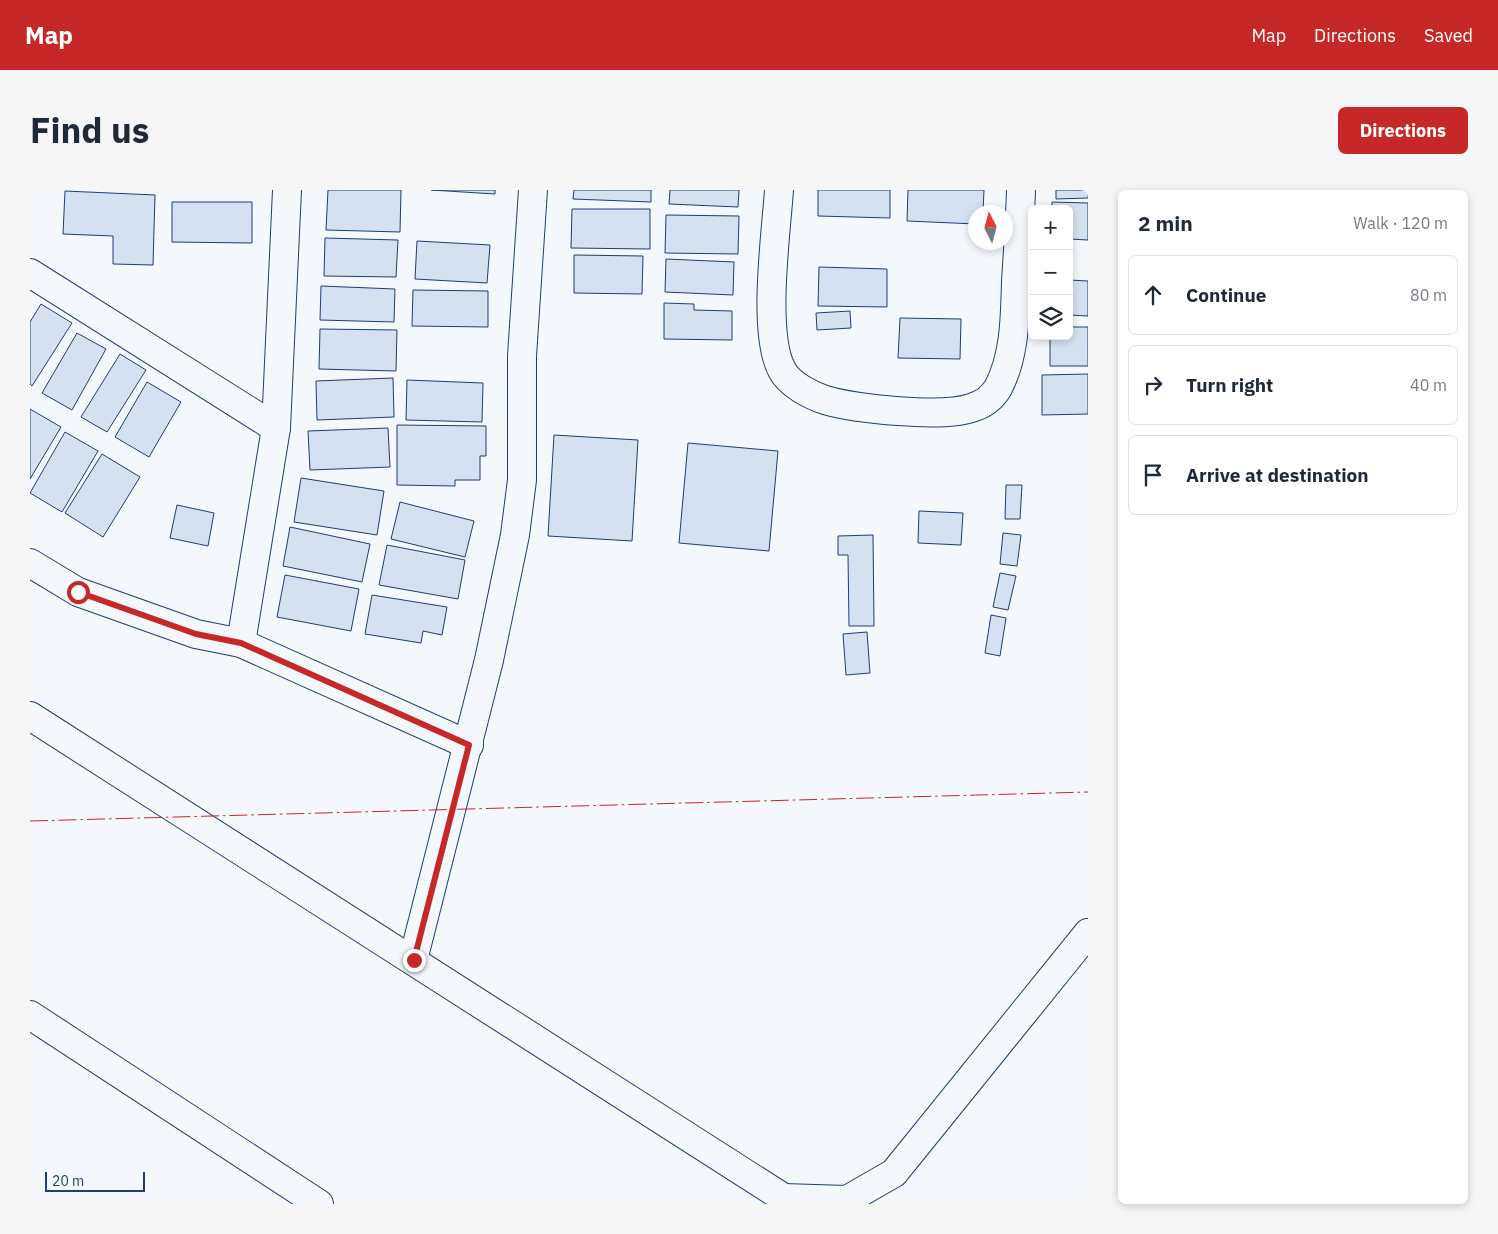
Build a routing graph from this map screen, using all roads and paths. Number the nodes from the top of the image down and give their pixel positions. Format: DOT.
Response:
graph roads {
  1 [pos="287,190"];
  2 [pos="533,190"];
  3 [pos="779,190"];
  4 [pos="1021,190"];
  5 [pos="30,273"];
  6 [pos="276,428"];
  7 [pos="30,563"];
  8 [pos="241,643"];
  9 [pos="30,716"];
  10 [pos="469,745"];
  11 [pos="1088,933"];
  12 [pos="414,960"];
  13 [pos="30,1015"];
  14 [pos="788,1201"];
  15 [pos="318,1204"];
  1 -- 6 [label="street"];
  2 -- 10 [label="street"];
  3 -- 4 [label="street"];
  5 -- 6 [label="street"];
  6 -- 8 [label="street"];
  7 -- 8 [label="street"];
  8 -- 10 [label="street"];
  9 -- 12 [label="street"];
  10 -- 12 [label="street"];
  11 -- 14 [label="street"];
  12 -- 14 [label="street"];
  13 -- 15 [label="street"];
}
